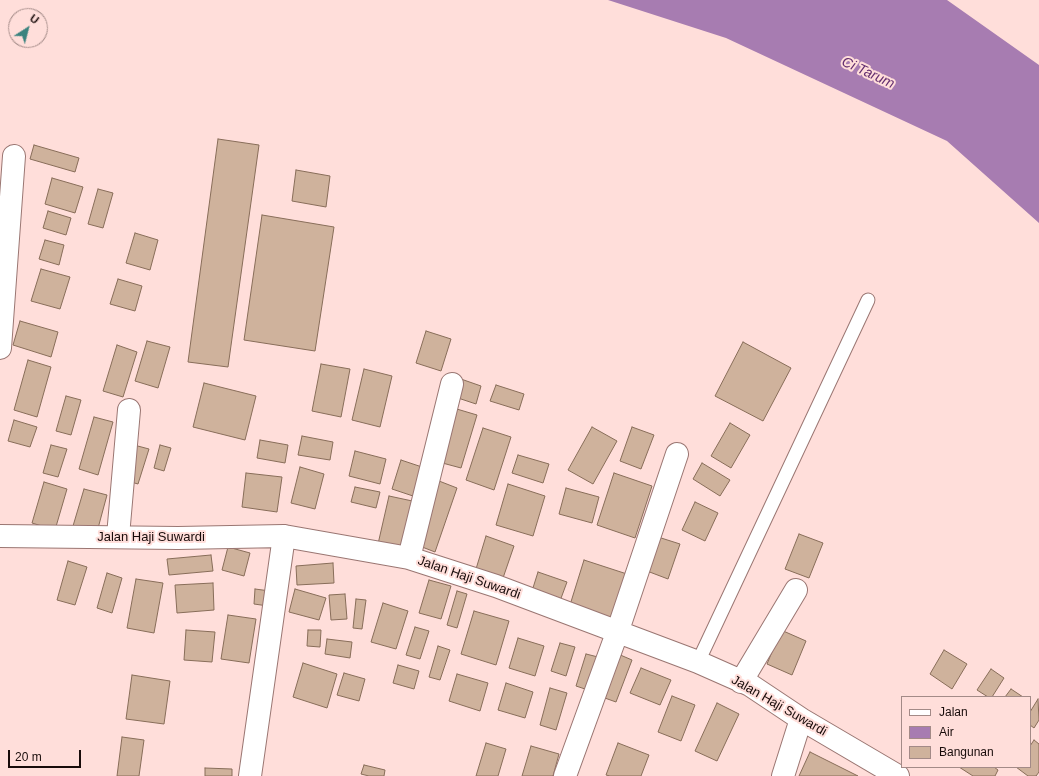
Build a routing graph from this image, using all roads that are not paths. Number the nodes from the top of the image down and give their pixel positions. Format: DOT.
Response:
graph roads {
  1 [pos="14,156"];
  2 [pos="868,300"];
  3 [pos="0,348"];
  4 [pos="452,384"];
  5 [pos="128,410"];
  6 [pos="677,454"];
  7 [pos="0,536"];
  8 [pos="118,536"];
  9 [pos="284,536"];
  10 [pos="409,558"];
  11 [pos="796,590"];
  12 [pos="617,633"];
  13 [pos="698,662"];
  14 [pos="741,682"];
  15 [pos="801,719"];
  16 [pos="895,775"];
  17 [pos="250,776"];
  18 [pos="565,776"];
  19 [pos="783,776"];
  1 -- 3 [label="street"];
  2 -- 13 [label="lane"];
  4 -- 10 [label="street"];
  5 -- 8 [label="street"];
  6 -- 12 [label="street"];
  7 -- 8 [label="street, Jalan Haji Suwardi"];
  8 -- 9 [label="street, Jalan Haji Suwardi"];
  9 -- 10 [label="street, Jalan Haji Suwardi"];
  9 -- 17 [label="street"];
  10 -- 12 [label="street, Jalan Haji Suwardi"];
  11 -- 14 [label="street"];
  12 -- 13 [label="street, Jalan Haji Suwardi"];
  12 -- 18 [label="street"];
  13 -- 14 [label="street, Jalan Haji Suwardi"];
  14 -- 15 [label="street, Jalan Haji Suwardi"];
  15 -- 16 [label="street, Jalan Haji Suwardi"];
  15 -- 19 [label="street"];
}
